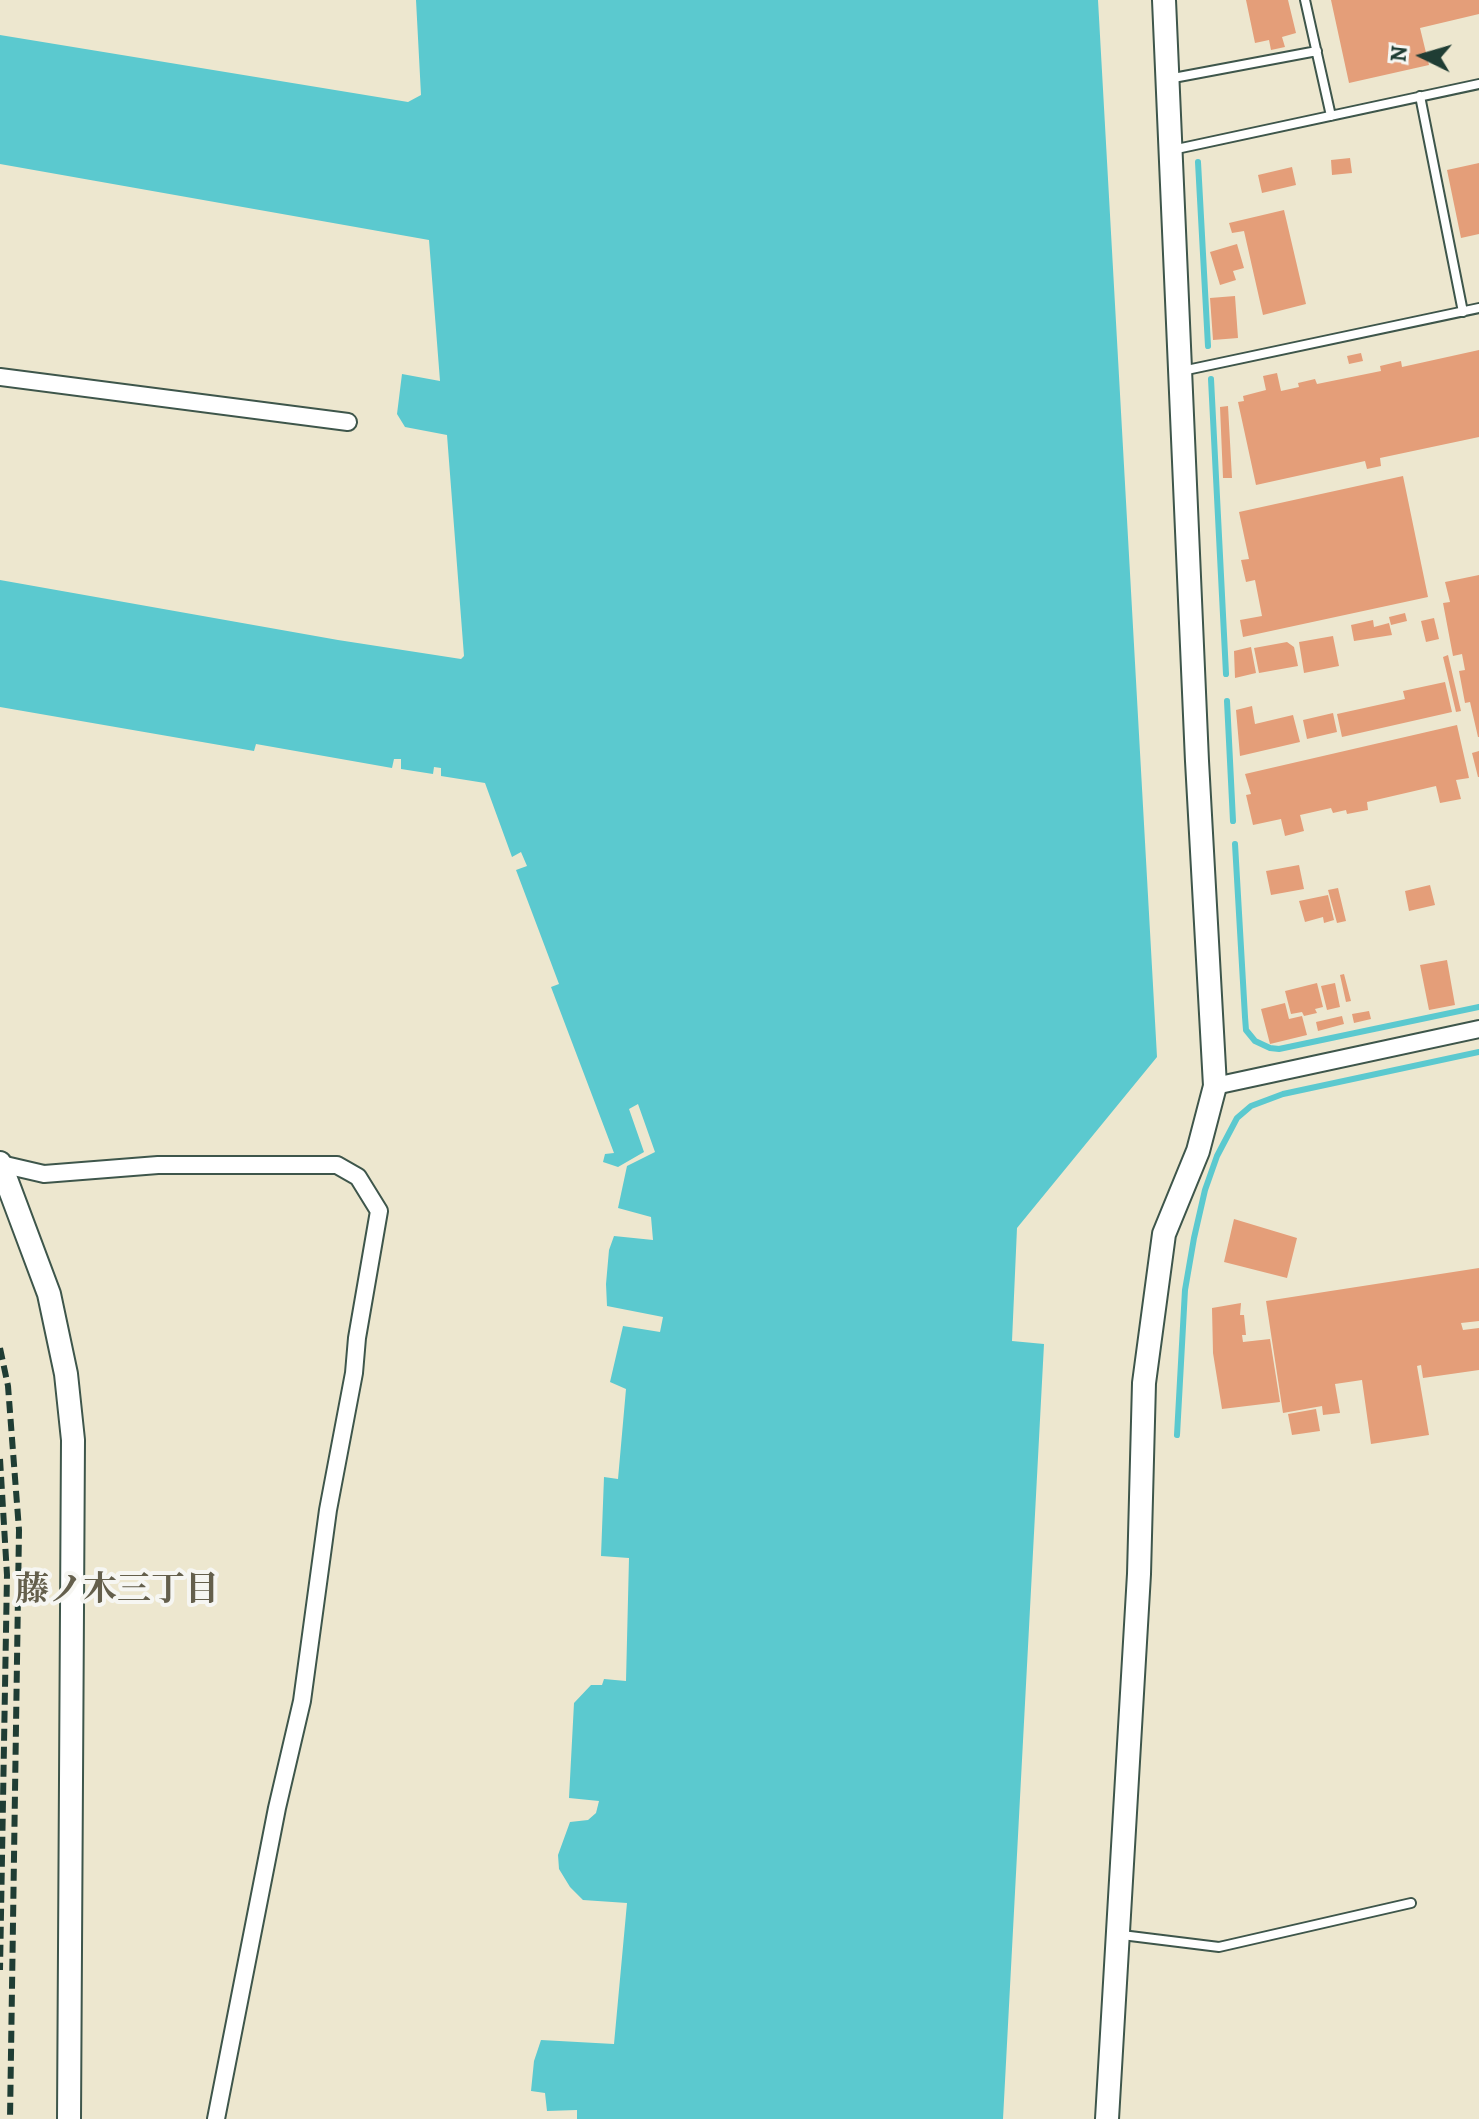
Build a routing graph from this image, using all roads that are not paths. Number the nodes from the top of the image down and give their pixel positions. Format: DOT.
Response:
graph roads {
  1 [pos="1164,0"];
  2 [pos="1305,0"];
  3 [pos="1317,51"];
  4 [pos="1168,79"];
  5 [pos="1479,84"];
  6 [pos="1420,96"];
  7 [pos="1331,116"];
  8 [pos="1171,150"];
  9 [pos="1479,308"];
  10 [pos="1463,312"];
  11 [pos="1180,371"];
  12 [pos="0,377"];
  13 [pos="348,422"];
  14 [pos="1479,1029"];
  15 [pos="1215,1086"];
  16 [pos="0,1164"];
  17 [pos="1411,1903"];
  18 [pos="1118,1935"];
  19 [pos="69,2119"];
  20 [pos="216,2119"];
  21 [pos="1107,2119"];
  1 -- 4 [label="street"];
  2 -- 3 [label="lane"];
  3 -- 4 [label="lane"];
  3 -- 7 [label="lane"];
  4 -- 8 [label="street"];
  5 -- 6 [label="lane"];
  6 -- 7 [label="lane"];
  6 -- 10 [label="lane"];
  7 -- 8 [label="lane"];
  8 -- 11 [label="street"];
  9 -- 10 [label="lane"];
  10 -- 11 [label="lane"];
  11 -- 15 [label="street"];
  12 -- 13 [label="street"];
  14 -- 15 [label="street"];
  15 -- 18 [label="street"];
  16 -- 19 [label="street"];
  16 -- 20 [label="street"];
  17 -- 18 [label="lane"];
  18 -- 21 [label="street"];
}
